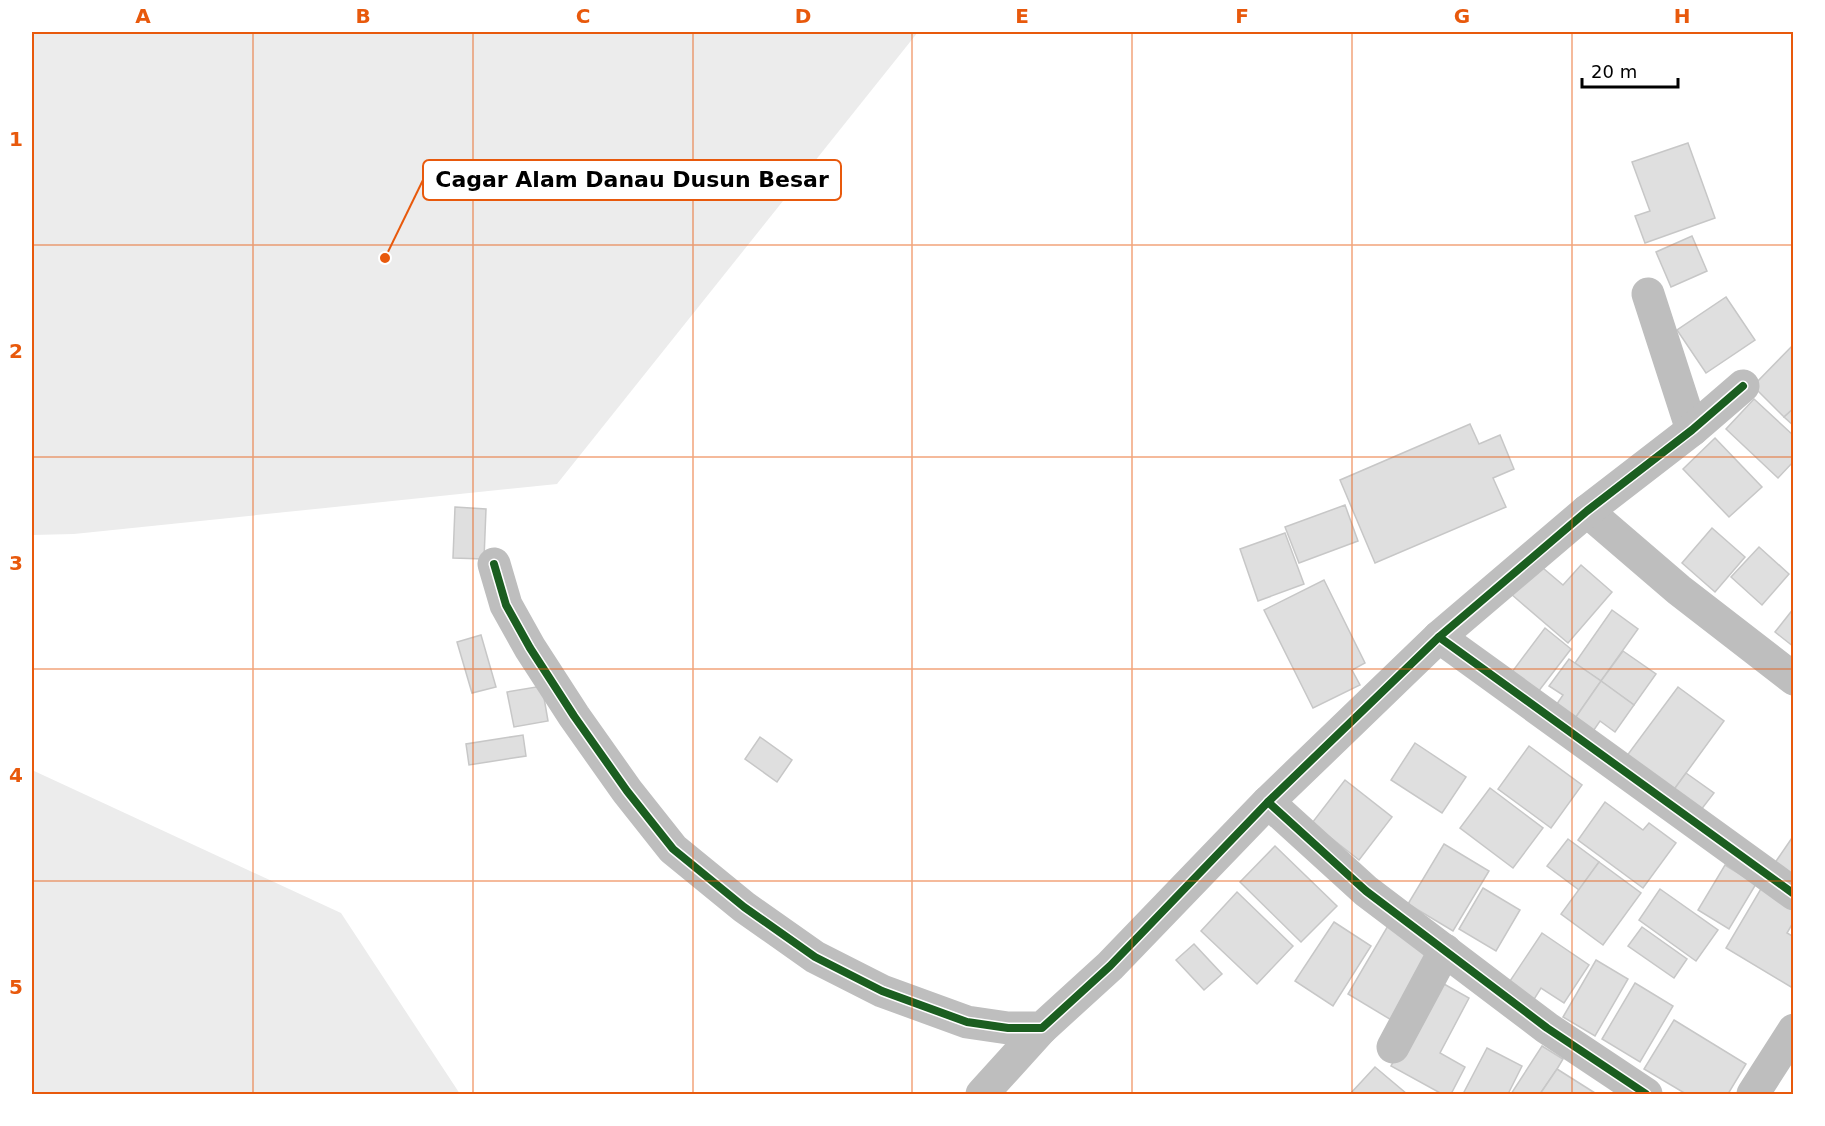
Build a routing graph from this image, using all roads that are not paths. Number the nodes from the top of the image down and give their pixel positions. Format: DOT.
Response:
graph roads {
  1 [pos="1648,294"];
  2 [pos="1743,386"];
  3 [pos="1692,430"];
  4 [pos="1587,511"];
  5 [pos="494,564"];
  6 [pos="1439,637"];
  7 [pos="1794,679"];
  8 [pos="1268,802"];
  9 [pos="1794,894"];
  10 [pos="1445,950"];
  11 [pos="1042,1028"];
  12 [pos="1794,1030"];
  13 [pos="1393,1047"];
  14 [pos="982,1095"];
  15 [pos="1646,1095"];
  16 [pos="1753,1095"];
  1 -- 3 [label="street"];
  2 -- 3 [label="street"];
  3 -- 4 [label="street"];
  4 -- 6 [label="street"];
  4 -- 7 [label="street"];
  5 -- 11 [label="street"];
  6 -- 8 [label="street"];
  6 -- 9 [label="street"];
  8 -- 10 [label="street"];
  8 -- 11 [label="street"];
  10 -- 13 [label="street"];
  10 -- 15 [label="street"];
  11 -- 14 [label="street"];
  12 -- 16 [label="street"];
}
